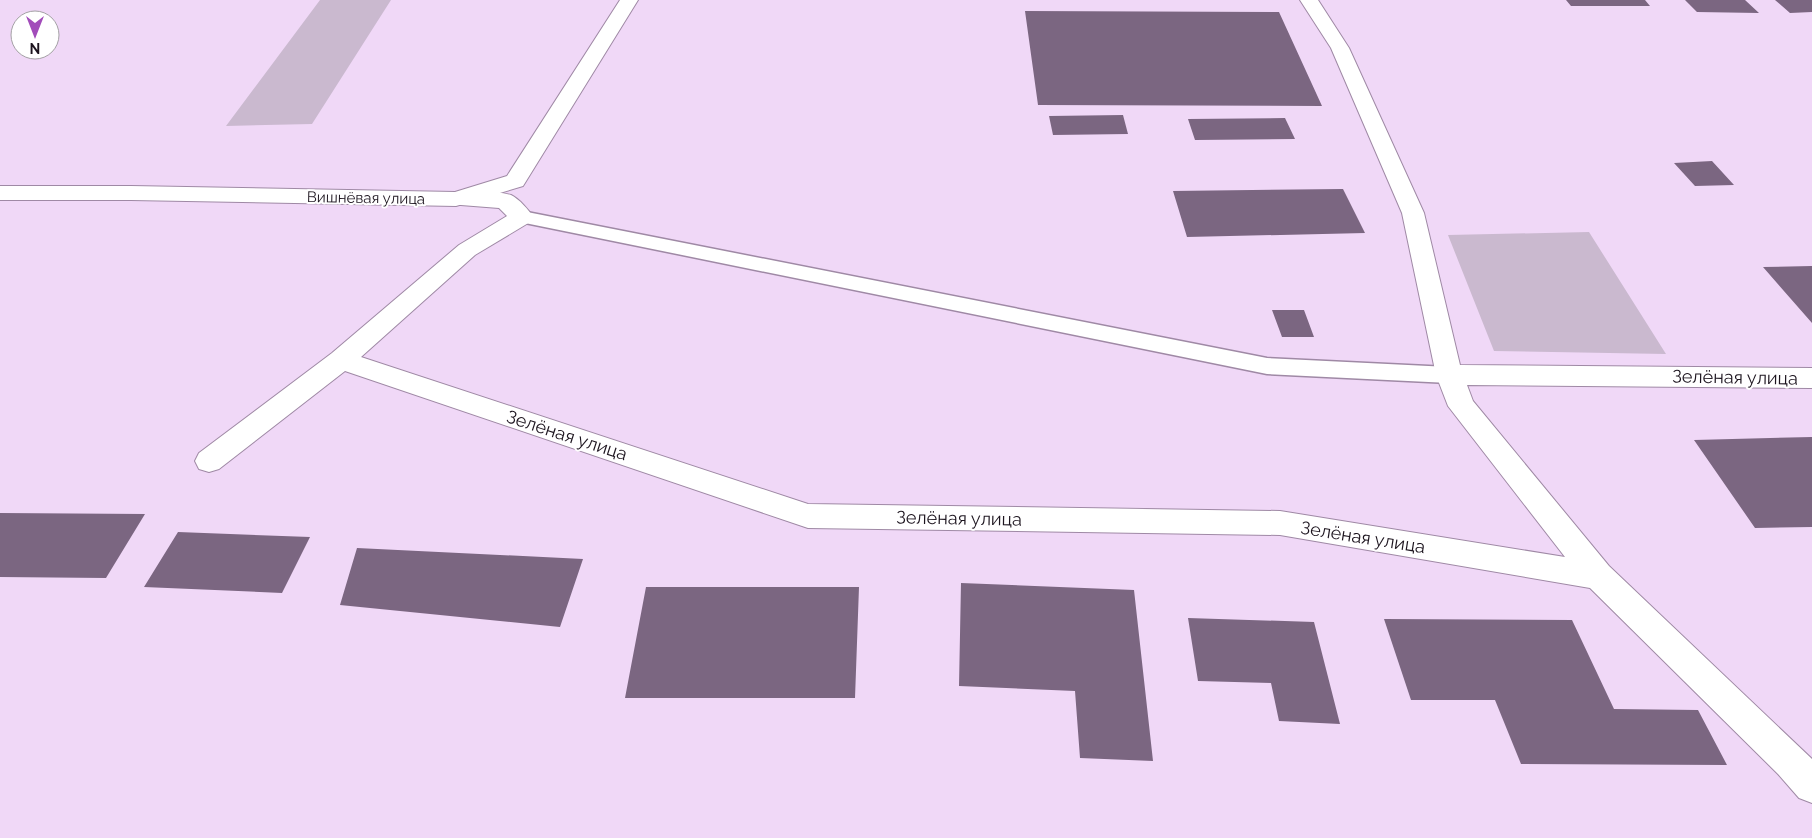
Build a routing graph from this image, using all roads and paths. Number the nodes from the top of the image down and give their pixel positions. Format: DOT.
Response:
graph roads {
  1 [pos="629,0"];
  2 [pos="1309,0"];
  3 [pos="0,193"];
  4 [pos="456,200"];
  5 [pos="522,217"];
  6 [pos="341,360"];
  7 [pos="1449,374"];
  8 [pos="1812,378"];
  9 [pos="209,461"];
  10 [pos="1598,576"];
  11 [pos="1812,785"];
  1 -- 4 [label="street, Вишнёвая улица"];
  2 -- 7 [label="street"];
  3 -- 4 [label="street, Вишнёвая улица"];
  4 -- 5 [label="street"];
  5 -- 6 [label="street"];
  5 -- 7 [label="lane"];
  6 -- 9 [label="street"];
  6 -- 10 [label="street, Зелёная улица"];
  7 -- 8 [label="street, Зелёная улица"];
  7 -- 10 [label="street"];
  10 -- 11 [label="street"];
}
